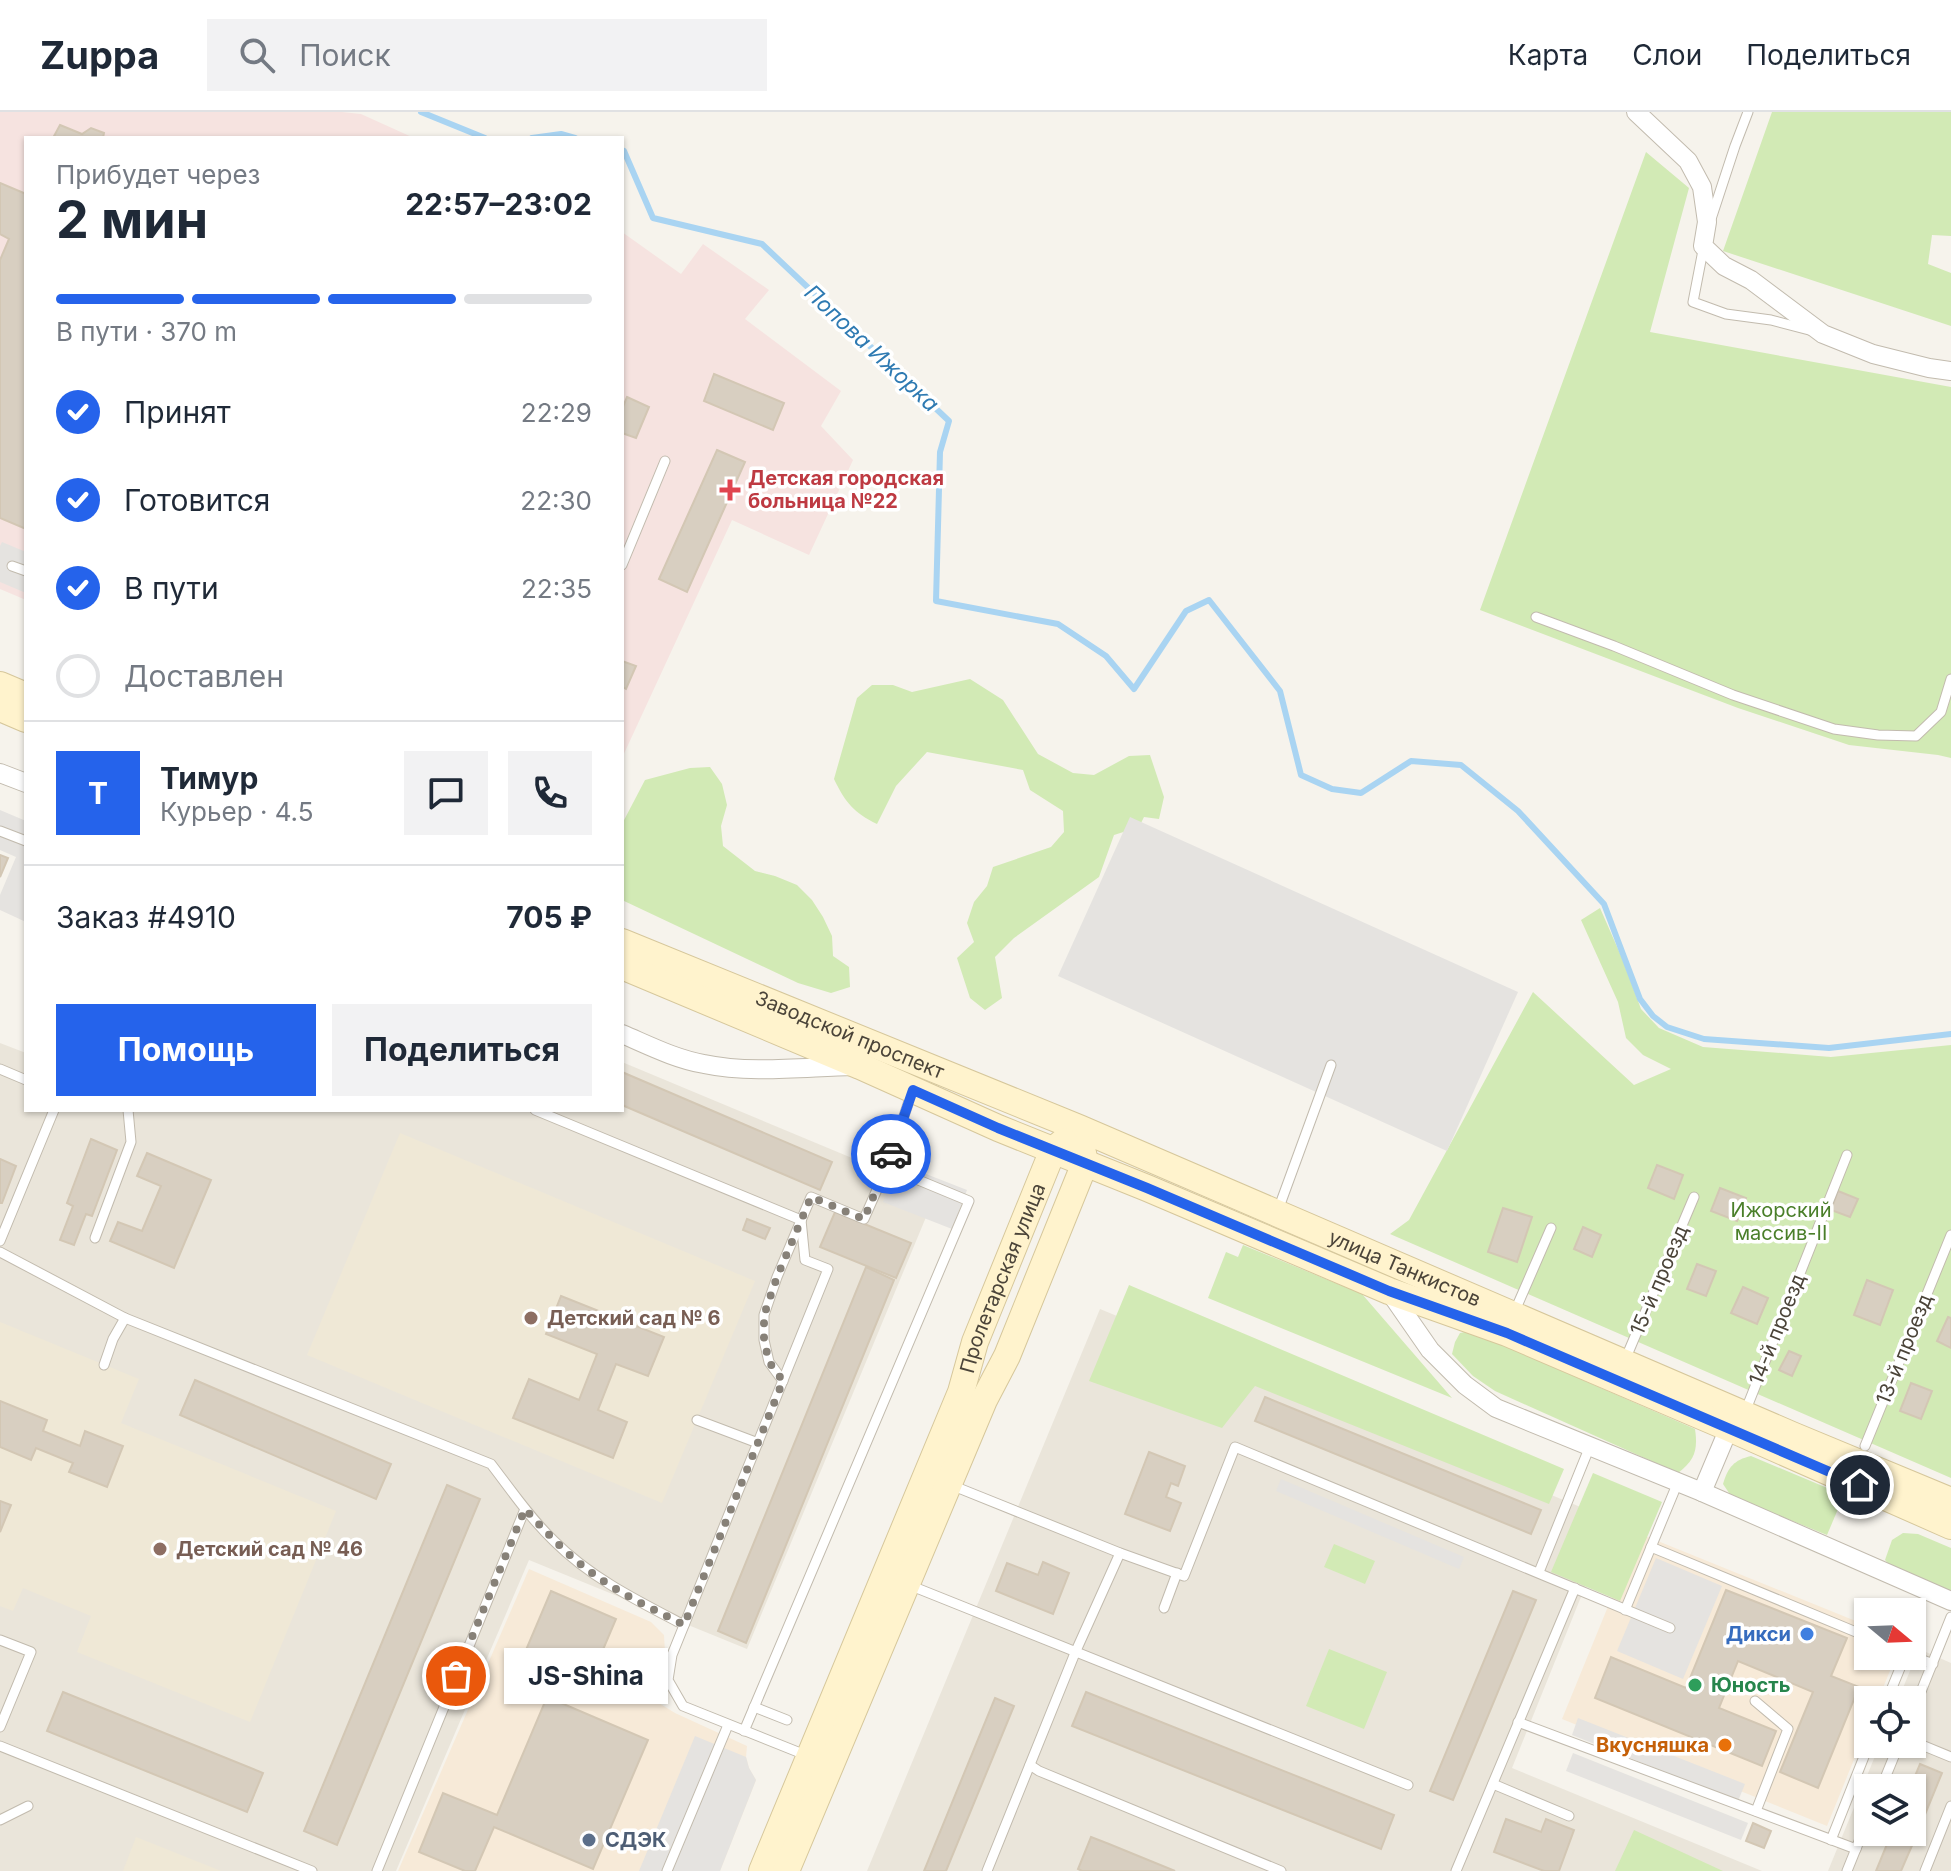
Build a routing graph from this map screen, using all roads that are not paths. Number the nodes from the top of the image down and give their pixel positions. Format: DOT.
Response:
graph roads {
  1 [pos="1636,112"];
  2 [pos="1748,112"];
  3 [pos="1703,246"];
  4 [pos="1823,334"];
  5 [pos="1951,371"];
  6 [pos="665,461"];
  7 [pos="624,560"];
  8 [pos="12,566"];
  9 [pos="24,570"];
  10 [pos="1536,617"];
  11 [pos="1951,679"];
  12 [pos="0,685"];
  13 [pos="24,695"];
  14 [pos="0,708"];
  15 [pos="24,718"];
  16 [pos="0,773"];
  17 [pos="24,782"];
  18 [pos="0,831"];
  19 [pos="24,840"];
  20 [pos="624,943"];
  21 [pos="624,967"];
  22 [pos="624,1035"];
  23 [pos="1331,1065"];
  24 [pos="860,1066"];
  25 [pos="0,1069"];
  26 [pos="24,1079"];
  27 [pos="913,1090"];
  28 [pos="53,1112"];
  29 [pos="128,1112"];
  30 [pos="540,1112"];
  31 [pos="1079,1128"];
  32 [pos="1053,1150"];
  33 [pos="1847,1155"];
  34 [pos="1085,1163"];
  35 [pos="887,1167"];
  36 [pos="1694,1197"];
  37 [pos="1277,1214"];
  38 [pos="801,1220"];
  39 [pos="1551,1228"];
  40 [pos="1951,1235"];
  41 [pos="95,1238"];
  42 [pos="0,1241"];
  43 [pos="0,1252"];
  44 [pos="1389,1291"];
  45 [pos="1513,1316"];
  46 [pos="125,1318"];
  47 [pos="1624,1363"];
  48 [pos="104,1365"];
  49 [pos="783,1381"];
  50 [pos="1736,1418"];
  51 [pos="697,1420"];
  52 [pos="758,1443"];
  53 [pos="1590,1446"];
  54 [pos="1861,1454"];
  55 [pos="1678,1482"];
  56 [pos="948,1483"];
  57 [pos="1702,1492"];
  58 [pos="1951,1501"];
  59 [pos="525,1509"];
  60 [pos="1951,1526"];
  61 [pos="1651,1547"];
  62 [pos="1120,1553"];
  63 [pos="1539,1572"];
  64 [pos="1177,1573"];
  65 [pos="906,1584"];
  66 [pos="1575,1588"];
  67 [pos="1951,1601"];
  68 [pos="1164,1608"];
  69 [pos="1625,1610"];
  70 [pos="1951,1617"];
  71 [pos="684,1625"];
  72 [pos="1670,1628"];
  73 [pos="1854,1631"];
  74 [pos="0,1640"];
  75 [pos="1075,1653"];
  76 [pos="1926,1661"];
  77 [pos="1933,1664"];
  78 [pos="1924,1686"];
  79 [pos="1755,1701"];
  80 [pos="754,1707"];
  81 [pos="787,1720"];
  82 [pos="1518,1722"];
  83 [pos="728,1725"];
  84 [pos="0,1727"];
  85 [pos="744,1731"];
  86 [pos="0,1746"];
  87 [pos="1926,1747"];
  88 [pos="1951,1757"];
  89 [pos="1863,1758"];
  90 [pos="819,1760"];
  91 [pos="1030,1765"];
  92 [pos="1493,1784"];
  93 [pos="1408,1785"];
  94 [pos="28,1806"];
  95 [pos="1951,1806"];
  96 [pos="1756,1811"];
  97 [pos="1569,1816"];
  98 [pos="0,1820"];
  99 [pos="1831,1840"];
  100 [pos="1857,1846"];
  101 [pos="1856,1849"];
  102 [pos="312,1871"];
  103 [pos="377,1871"];
  104 [pos="667,1871"];
  105 [pos="762,1871"];
  106 [pos="786,1871"];
  107 [pos="987,1871"];
  108 [pos="1281,1871"];
  109 [pos="1456,1871"];
  110 [pos="1847,1871"];
  111 [pos="1925,1871"];
  1 -- 3 [label="street"];
  2 -- 3 [label="lane"];
  3 -- 4 [label="street"];
  3 -- 4 [label="lane"];
  4 -- 5 [label="street"];
  6 -- 7 [label="lane"];
  8 -- 9 [label="lane"];
  10 -- 11 [label="lane"];
  12 -- 13 [label="main road"];
  14 -- 15 [label="main road"];
  16 -- 17 [label="street"];
  18 -- 19 [label="lane"];
  20 -- 31 [label="main road, Заводской проспект"];
  21 -- 24 [label="main road, Заводской проспект"];
  22 -- 24 [label="street"];
  23 -- 37 [label="lane"];
  24 -- 27 [label="main road, Заводской проспект"];
  25 -- 26 [label="lane"];
  27 -- 32 [label="main road, Заводской проспект"];
  27 -- 35 [label="lane"];
  28 -- 42 [label="lane"];
  29 -- 41 [label="lane"];
  30 -- 38 [label="lane"];
  31 -- 32 [label="main road, Пролетарская улица"];
  31 -- 34 [label="main road"];
  31 -- 37 [label="main road, улица Танкистов"];
  32 -- 34 [label="main road, улица Танкистов"];
  32 -- 90 [label="main road, Пролетарская улица"];
  33 -- 50 [label="lane, 14-й проезд"];
  34 -- 44 [label="main road, улица Танкистов"];
  34 -- 56 [label="main road, Пролетарская улица"];
  35 -- 38 [label="lane"];
  35 -- 80 [label="lane"];
  36 -- 47 [label="lane, 15-й проезд"];
  37 -- 45 [label="main road, улица Танкистов"];
  38 -- 49 [label="lane"];
  38 -- 49 [label="lane"];
  39 -- 45 [label="lane"];
  40 -- 54 [label="lane, 13-й проезд"];
  43 -- 46 [label="lane"];
  44 -- 50 [label="main road, улица Танкистов"];
  44 -- 53 [label="street"];
  45 -- 47 [label="main road, улица Танкистов"];
  46 -- 48 [label="lane"];
  46 -- 59 [label="lane"];
  47 -- 50 [label="main road, улица Танкистов"];
  49 -- 52 [label="lane"];
  50 -- 54 [label="main road, улица Танкистов"];
  50 -- 57 [label="street"];
  50 -- 60 [label="main road, улица Танкистов"];
  51 -- 52 [label="lane"];
  52 -- 71 [label="lane"];
  53 -- 55 [label="street"];
  53 -- 63 [label="lane"];
  54 -- 58 [label="main road, улица Танкистов"];
  55 -- 57 [label="street"];
  55 -- 61 [label="lane"];
  56 -- 62 [label="lane"];
  56 -- 65 [label="main road, Пролетарская улица"];
  57 -- 67 [label="street"];
  59 -- 71 [label="lane"];
  59 -- 103 [label="lane"];
  61 -- 69 [label="lane"];
  61 -- 73 [label="lane"];
  62 -- 64 [label="lane"];
  62 -- 75 [label="lane"];
  63 -- 64 [label="lane"];
  63 -- 66 [label="lane"];
  64 -- 68 [label="lane"];
  65 -- 75 [label="lane"];
  65 -- 90 [label="main road, Пролетарская улица"];
  66 -- 69 [label="lane"];
  66 -- 82 [label="lane"];
  69 -- 72 [label="lane"];
  70 -- 77 [label="lane"];
  71 -- 83 [label="lane"];
  74 -- 84 [label="lane"];
  75 -- 91 [label="lane"];
  75 -- 93 [label="lane"];
  76 -- 77 [label="lane"];
  77 -- 78 [label="lane"];
  79 -- 96 [label="lane"];
  80 -- 81 [label="lane"];
  80 -- 85 [label="lane"];
  82 -- 92 [label="lane"];
  82 -- 96 [label="lane"];
  83 -- 85 [label="lane"];
  83 -- 104 [label="lane"];
  85 -- 90 [label="lane"];
  86 -- 102 [label="lane"];
  87 -- 88 [label="lane"];
  89 -- 99 [label="lane"];
  90 -- 105 [label="main road, Пролетарская улица"];
  90 -- 106 [label="main road, Пролетарская улица"];
  91 -- 107 [label="lane"];
  91 -- 108 [label="lane"];
  92 -- 97 [label="lane"];
  92 -- 109 [label="lane"];
  94 -- 98 [label="lane"];
  95 -- 111 [label="lane"];
  96 -- 99 [label="lane"];
  99 -- 101 [label="lane"];
  100 -- 101 [label="lane"];
  101 -- 110 [label="lane"];
}
